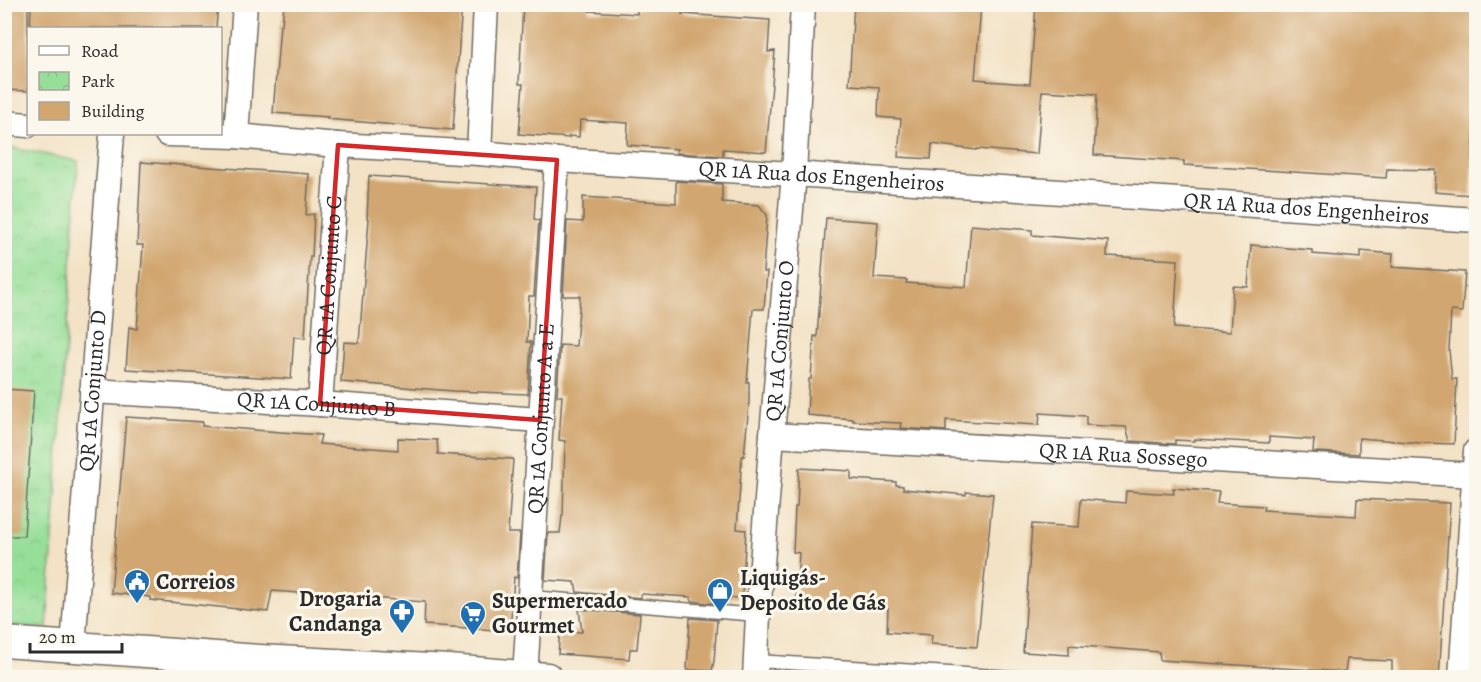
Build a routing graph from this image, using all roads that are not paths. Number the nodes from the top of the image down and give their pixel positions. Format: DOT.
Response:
graph roads {
  1 [pos="245,4"];
  2 [pos="486,4"];
  3 [pos="803,4"];
  4 [pos="4,123"];
  5 [pos="27,125"];
  6 [pos="112,135"];
  7 [pos="202,135"];
  8 [pos="236,136"];
  9 [pos="338,145"];
  10 [pos="479,153"];
  11 [pos="557,160"];
  12 [pos="794,174"];
  13 [pos="1476,220"];
  14 [pos="92,391"];
  15 [pos="320,404"];
  16 [pos="540,420"];
  17 [pos="772,435"];
  18 [pos="1476,451"];
  19 [pos="1475,475"];
  20 [pos="530,597"];
  21 [pos="758,615"];
  22 [pos="4,642"];
  23 [pos="73,646"];
  24 [pos="258,669"];
  25 [pos="756,669"];
  26 [pos="536,677"];
  27 [pos="1028,678"];
  28 [pos="1461,678"];
  1 -- 8 [label="street"];
  2 -- 10 [label="street"];
  3 -- 12 [label="street, QR 1A Conjunto O"];
  4 -- 5 [label="street"];
  6 -- 14 [label="street, QR 1A Conjunto D"];
  7 -- 8 [label="street, QR 1A Rua dos Engenheiros"];
  8 -- 9 [label="street, QR 1A Rua dos Engenheiros"];
  9 -- 10 [label="street, QR 1A Rua dos Engenheiros"];
  9 -- 15 [label="street, QR 1A Conjunto C"];
  10 -- 11 [label="street, QR 1A Rua dos Engenheiros"];
  11 -- 12 [label="street, QR 1A Rua dos Engenheiros"];
  11 -- 16 [label="street, QR 1A Conjunto A a E"];
  12 -- 13 [label="street, QR 1A Rua dos Engenheiros"];
  12 -- 17 [label="street, QR 1A Conjunto O"];
  14 -- 15 [label="street, QR 1A Conjunto B"];
  14 -- 23 [label="street, QR 1A Conjunto D"];
  15 -- 16 [label="street, QR 1A Conjunto B"];
  16 -- 20 [label="street, QR 1A Conjunto A a E"];
  17 -- 19 [label="street, QR 1A Rua Sossego"];
  17 -- 21 [label="street, QR 1A Conjunto O"];
  18 -- 19 [label="street"];
  19 -- 28 [label="street"];
  20 -- 21 [label="lane"];
  20 -- 26 [label="street, QR 1A Conjunto A a E"];
  21 -- 25 [label="street, QR 1A Conjunto O"];
  22 -- 23 [label="street"];
  23 -- 24 [label="street"];
  24 -- 26 [label="street"];
  25 -- 27 [label="lane"];
}
